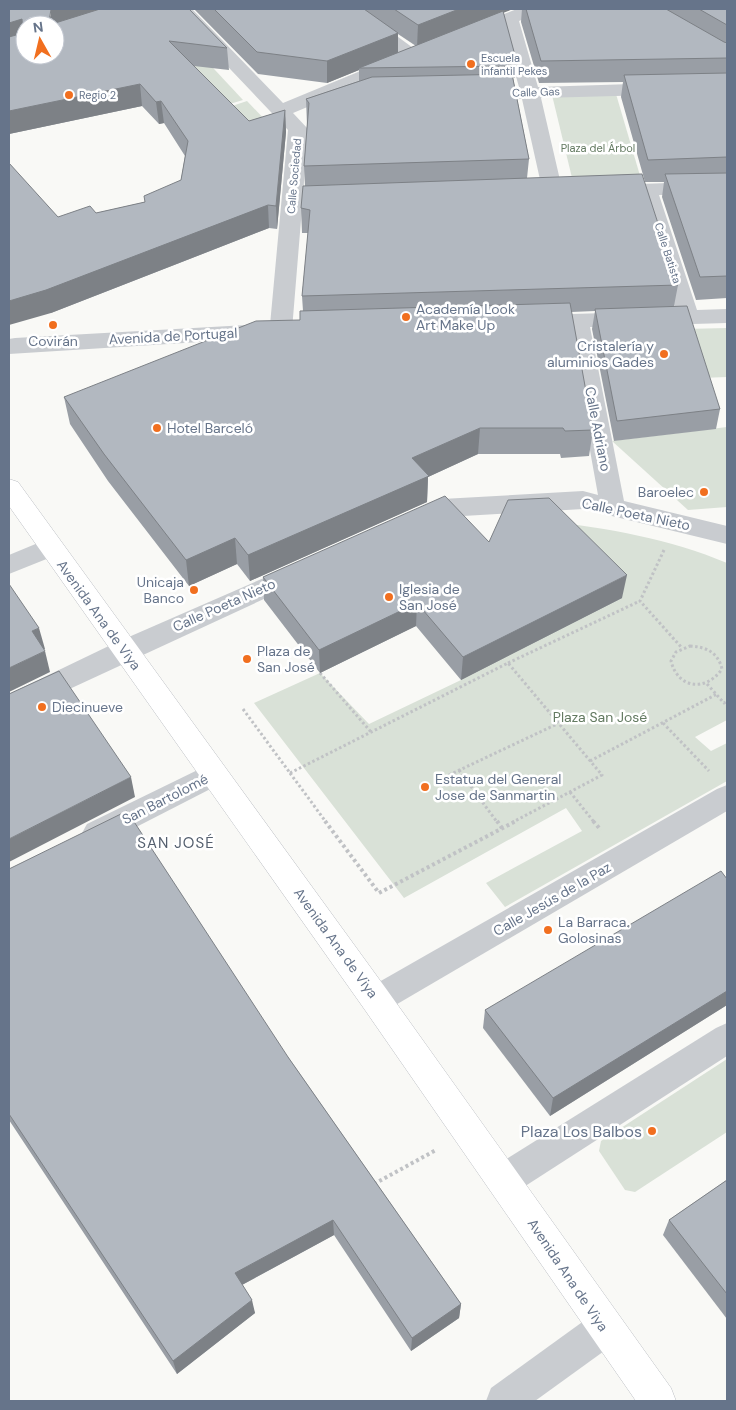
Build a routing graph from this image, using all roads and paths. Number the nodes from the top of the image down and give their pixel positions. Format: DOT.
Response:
graph roads {
  1 [pos="182,9"];
  2 [pos="348,9"];
  3 [pos="532,9"];
  4 [pos="509,18"];
  5 [pos="458,38"];
  6 [pos="727,86"];
  7 [pos="530,92"];
  8 [pos="461,94"];
  9 [pos="364,96"];
  10 [pos="315,97"];
  11 [pos="280,111"];
  12 [pos="727,186"];
  13 [pos="647,189"];
  14 [pos="359,200"];
  15 [pos="291,202"];
  16 [pos="727,316"];
  17 [pos="689,318"];
  18 [pos="578,321"];
  19 [pos="518,323"];
  20 [pos="291,330"];
  21 [pos="9,347"];
  22 [pos="9,488"];
  23 [pos="613,507"];
  24 [pos="396,528"];
  25 [pos="727,535"];
  26 [pos="667,543"];
  27 [pos="50,547"];
  28 [pos="315,565"];
  29 [pos="9,566"];
  30 [pos="640,601"];
  31 [pos="682,648"];
  32 [pos="124,650"];
  33 [pos="508,663"];
  34 [pos="320,673"];
  35 [pos="707,684"];
  36 [pos="717,694"];
  37 [pos="727,701"];
  38 [pos="9,706"];
  39 [pos="243,709"];
  40 [pos="663,723"];
  41 [pos="557,724"];
  42 [pos="371,732"];
  43 [pos="590,761"];
  44 [pos="459,770"];
  45 [pos="290,773"];
  46 [pos="214,774"];
  47 [pos="449,775"];
  48 [pos="570,792"];
  49 [pos="720,801"];
  50 [pos="502,828"];
  51 [pos="608,837"];
  52 [pos="77,843"];
  53 [pos="376,1000"];
  54 [pos="727,1038"];
  55 [pos="469,1131"];
  56 [pos="504,1180"];
  57 [pos="369,1187"];
  58 [pos="605,1328"];
  59 [pos="504,1401"];
  60 [pos="658,1401"];
  1 -- 11 [label="street, Calle Sociedad"];
  2 -- 10 [label="street"];
  3 -- 4 [label="street"];
  4 -- 5 [label="street"];
  4 -- 7 [label="street"];
  6 -- 7 [label="street, Calle Gas"];
  7 -- 8 [label="street, Calle Gas"];
  7 -- 13 [label="street"];
  9 -- 10 [label="street"];
  10 -- 11 [label="street"];
  11 -- 15 [label="street, Calle Sociedad"];
  12 -- 13 [label="street"];
  13 -- 17 [label="street, Calle Batista"];
  14 -- 15 [label="street"];
  15 -- 20 [label="street, Calle Sociedad"];
  16 -- 17 [label="street"];
  17 -- 18 [label="street"];
  18 -- 19 [label="street"];
  18 -- 23 [label="street, Calle Adriano"];
  20 -- 21 [label="street, Avenida de Portugal"];
  22 -- 27 [label="main road, Avenida Ana de Viya"];
  23 -- 24 [label="street, Calle Poeta Nieto"];
  23 -- 25 [label="street, Calle Poeta Nieto"];
  26 -- 30 [label="path"];
  27 -- 29 [label="street"];
  27 -- 32 [label="main road, Avenida Ana de Viya"];
  28 -- 32 [label="street, Calle Poeta Nieto"];
  30 -- 31 [label="path"];
  30 -- 33 [label="path"];
  31 -- 35 [label="path"];
  31 -- 35 [label="path"];
  32 -- 38 [label="street, Calle Poeta Nieto"];
  32 -- 46 [label="main road, Avenida Ana de Viya"];
  33 -- 41 [label="path"];
  33 -- 42 [label="path"];
  34 -- 42 [label="path"];
  35 -- 36 [label="path"];
  36 -- 37 [label="path"];
  36 -- 40 [label="path"];
  39 -- 45 [label="path"];
  40 -- 43 [label="path"];
  40 -- 49 [label="path"];
  41 -- 43 [label="path"];
  41 -- 44 [label="path"];
  42 -- 45 [label="path"];
  43 -- 48 [label="path"];
  44 -- 47 [label="path"];
  44 -- 50 [label="path"];
  45 -- 50 [label="path"];
  46 -- 52 [label="street, San Bartolomé"];
  46 -- 53 [label="main road, Avenida Ana de Viya"];
  48 -- 50 [label="path"];
  48 -- 51 [label="path"];
  49 -- 53 [label="street, Calle Jesús de la Paz"];
  53 -- 55 [label="main road, Avenida Ana de Viya"];
  54 -- 56 [label="street"];
  55 -- 56 [label="main road, Avenida Ana de Viya"];
  55 -- 57 [label="path"];
  56 -- 58 [label="main road, Avenida Ana de Viya"];
  58 -- 59 [label="street"];
  58 -- 60 [label="main road, Avenida Ana de Viya"];
}
